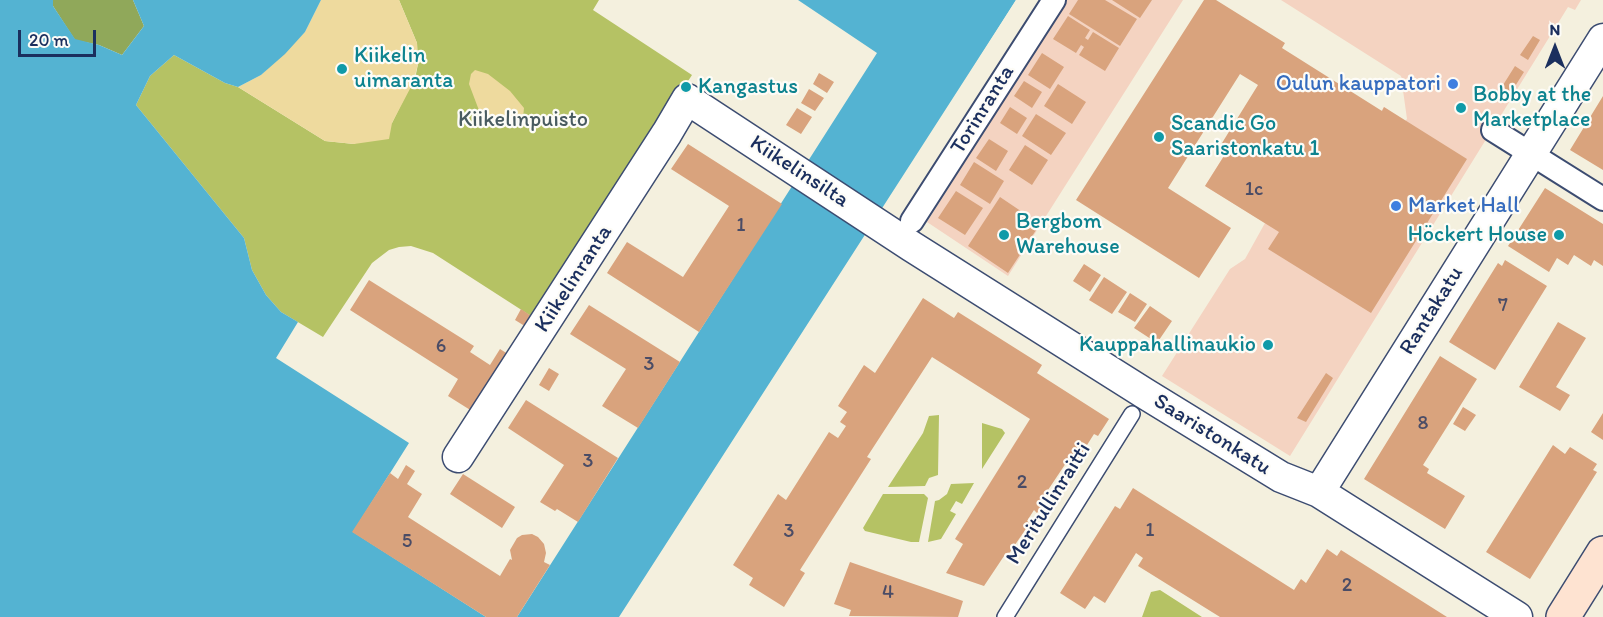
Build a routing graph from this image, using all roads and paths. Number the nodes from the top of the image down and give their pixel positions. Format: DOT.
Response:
graph roads {
  1 [pos="1054,0"];
  2 [pos="1603,39"];
  3 [pos="687,99"];
  4 [pos="1492,130"];
  5 [pos="1531,153"];
  6 [pos="1603,199"];
  7 [pos="911,233"];
  8 [pos="1132,414"];
  9 [pos="458,457"];
  10 [pos="1319,492"];
  11 [pos="1603,553"];
  12 [pos="1005,617"];
  13 [pos="1517,617"];
  14 [pos="1563,617"];
  1 -- 7 [label="street, Torinranta"];
  2 -- 5 [label="street, Rantakatu"];
  3 -- 7 [label="street, Kiikelinsilta"];
  3 -- 9 [label="street, Kiikelinranta"];
  4 -- 5 [label="street"];
  5 -- 6 [label="street"];
  5 -- 10 [label="street, Rantakatu"];
  7 -- 10 [label="street, Saaristonkatu"];
  8 -- 12 [label="lane, Meritullinraitti"];
  10 -- 13 [label="street, Saaristonkatu"];
  11 -- 14 [label="main road"];
}
